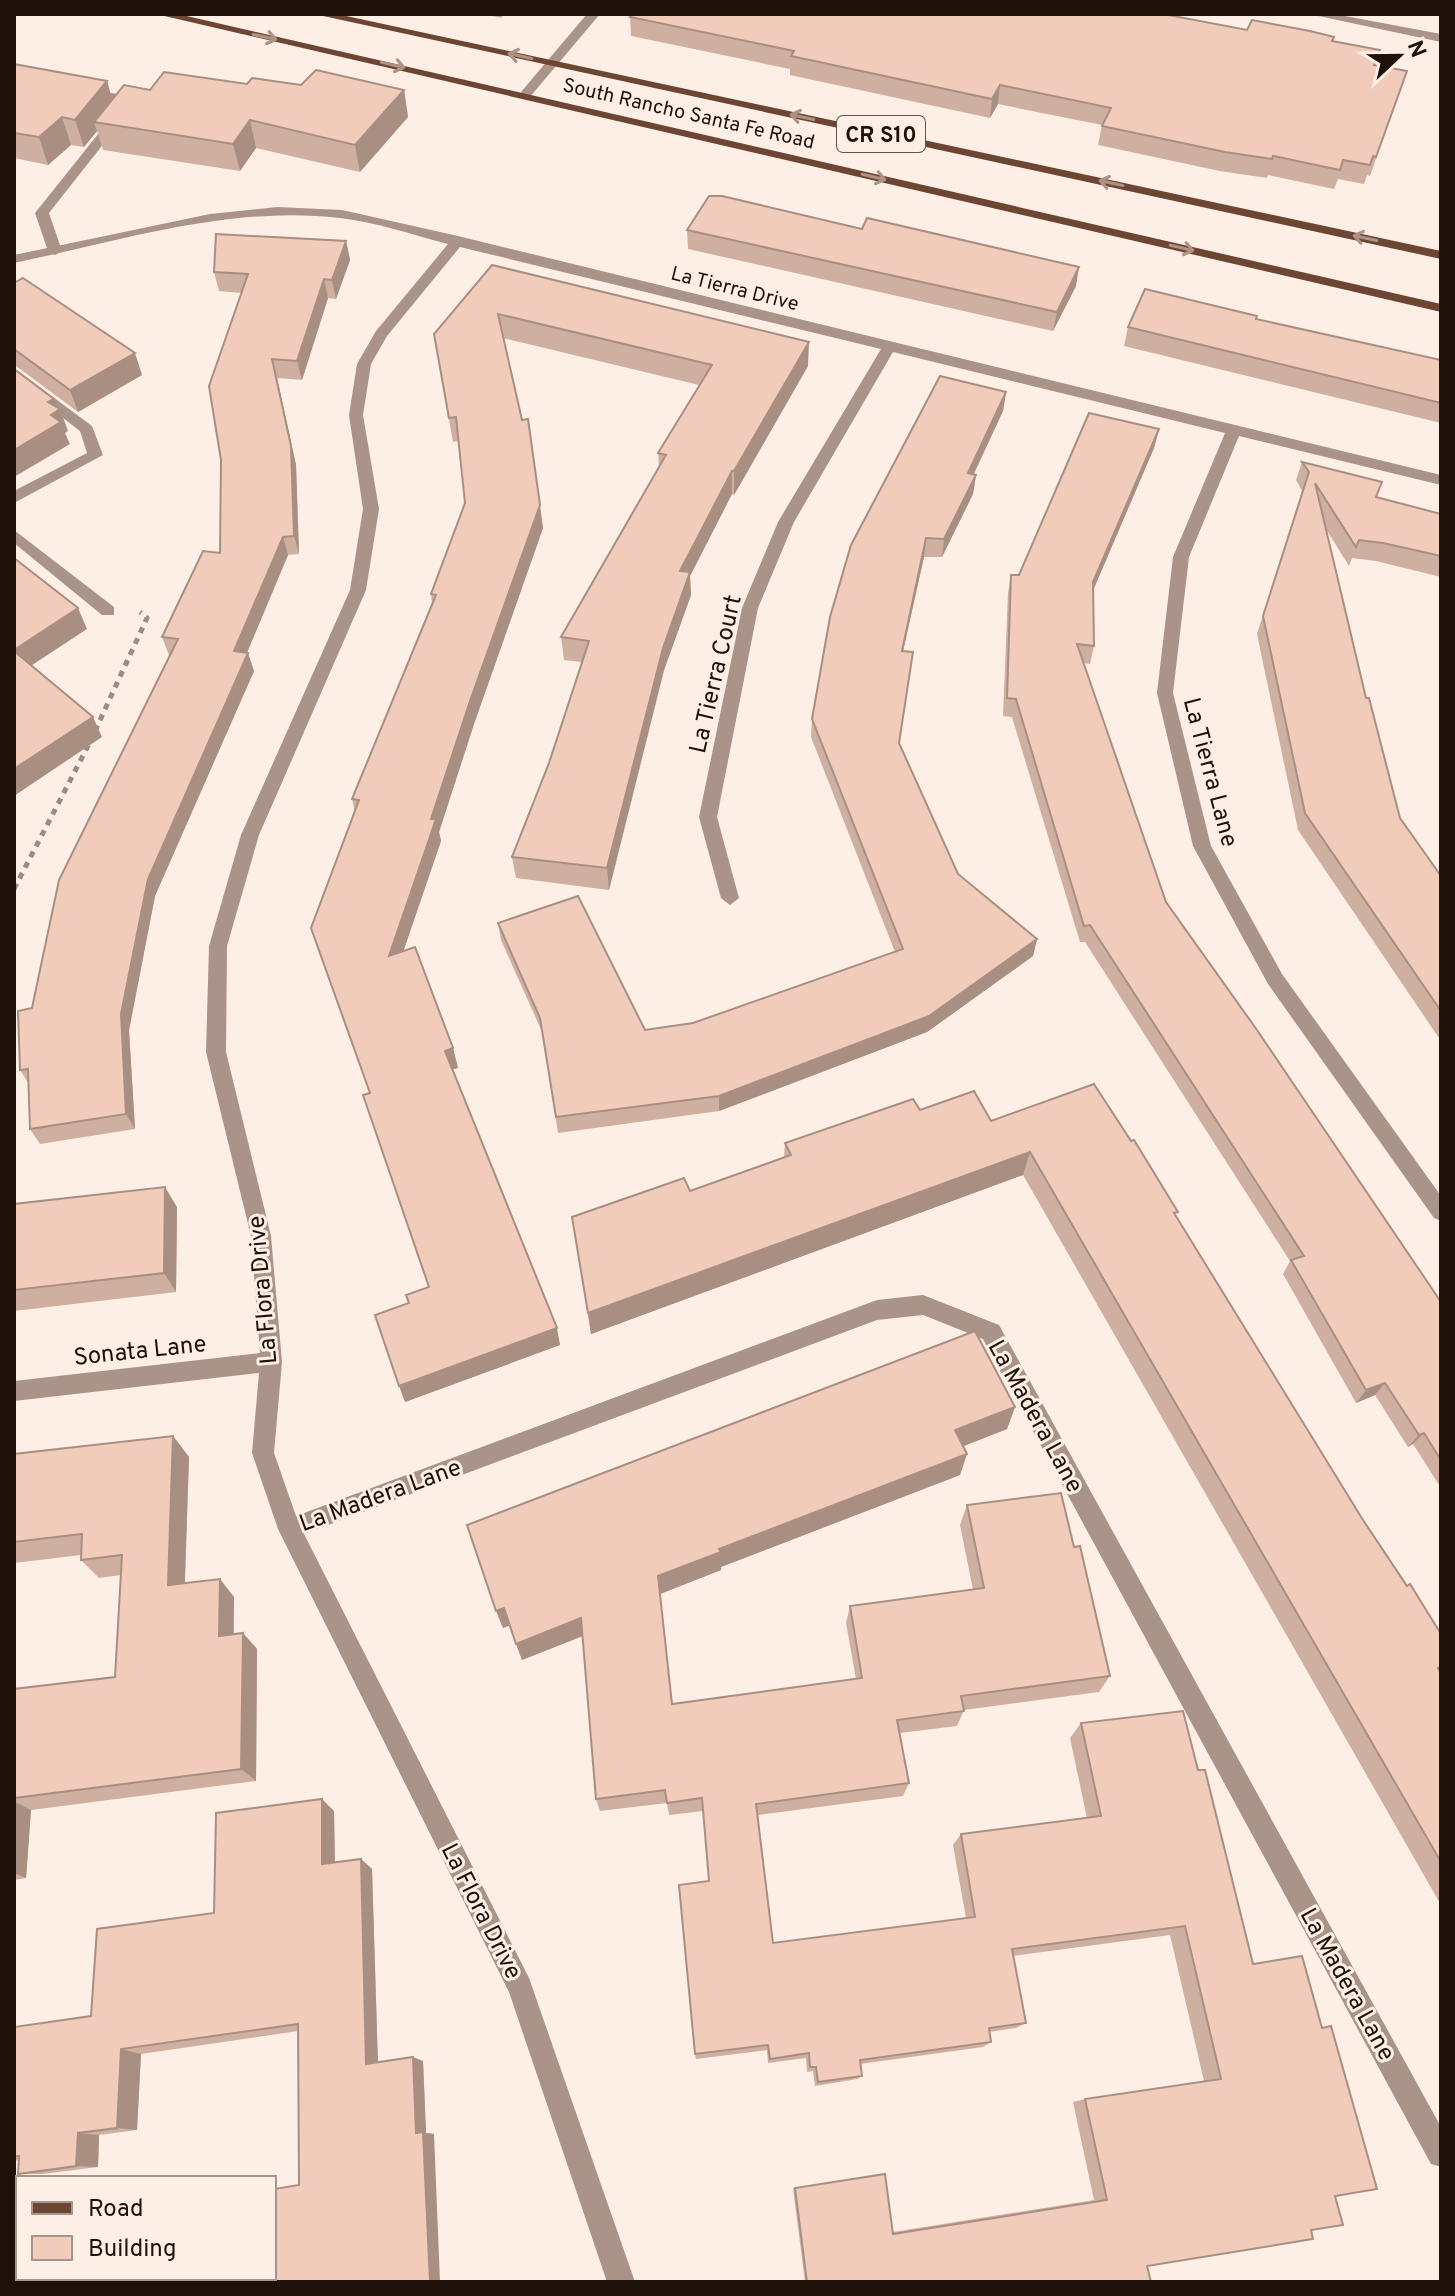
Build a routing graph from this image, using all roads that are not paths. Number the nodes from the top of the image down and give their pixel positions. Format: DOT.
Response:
graph roads {
  1 [pos="162,14"];
  2 [pos="320,14"];
  3 [pos="594,14"];
  4 [pos="1315,14"];
  5 [pos="1441,38"];
  6 [pos="552,63"];
  7 [pos="73,91"];
  8 [pos="525,95"];
  9 [pos="458,240"];
  10 [pos="55,251"];
  11 [pos="1441,255"];
  12 [pos="14,259"];
  13 [pos="1441,308"];
  14 [pos="889,347"];
  15 [pos="14,373"];
  16 [pos="1234,430"];
  17 [pos="1441,480"];
  18 [pos="14,498"];
  19 [pos="14,535"];
  20 [pos="108,611"];
  21 [pos="730,898"];
  22 [pos="1441,1212"];
  23 [pos="271,1362"];
  24 [pos="14,1391"];
  25 [pos="289,1529"];
  26 [pos="1441,2154"];
  27 [pos="621,2282"];
  1 -- 8 [label="main road, South Rancho Santa Fe Road / CR S10, one-way"];
  6 -- 2 [label="main road, South Rancho Santa Fe Road / CR S10, one-way"];
  3 -- 6 [label="street"];
  4 -- 5 [label="street"];
  6 -- 8 [label="street"];
  11 -- 6 [label="main road, South Rancho Santa Fe Road / CR S10, one-way"];
  7 -- 10 [label="street"];
  8 -- 13 [label="main road, South Rancho Santa Fe Road / CR S10, one-way"];
  9 -- 10 [label="street, La Tierra Drive"];
  9 -- 14 [label="street, La Tierra Drive"];
  9 -- 23 [label="street, La Flora Drive"];
  10 -- 12 [label="street, La Tierra Drive"];
  14 -- 16 [label="street, La Tierra Drive"];
  14 -- 21 [label="street, La Tierra Court"];
  15 -- 18 [label="street"];
  16 -- 17 [label="street, La Tierra Drive"];
  16 -- 22 [label="street, La Tierra Lane"];
  19 -- 20 [label="street"];
  23 -- 24 [label="street, Sonata Lane"];
  23 -- 25 [label="street, La Flora Drive"];
  25 -- 26 [label="street, La Madera Lane"];
  25 -- 27 [label="street, La Flora Drive"];
}
